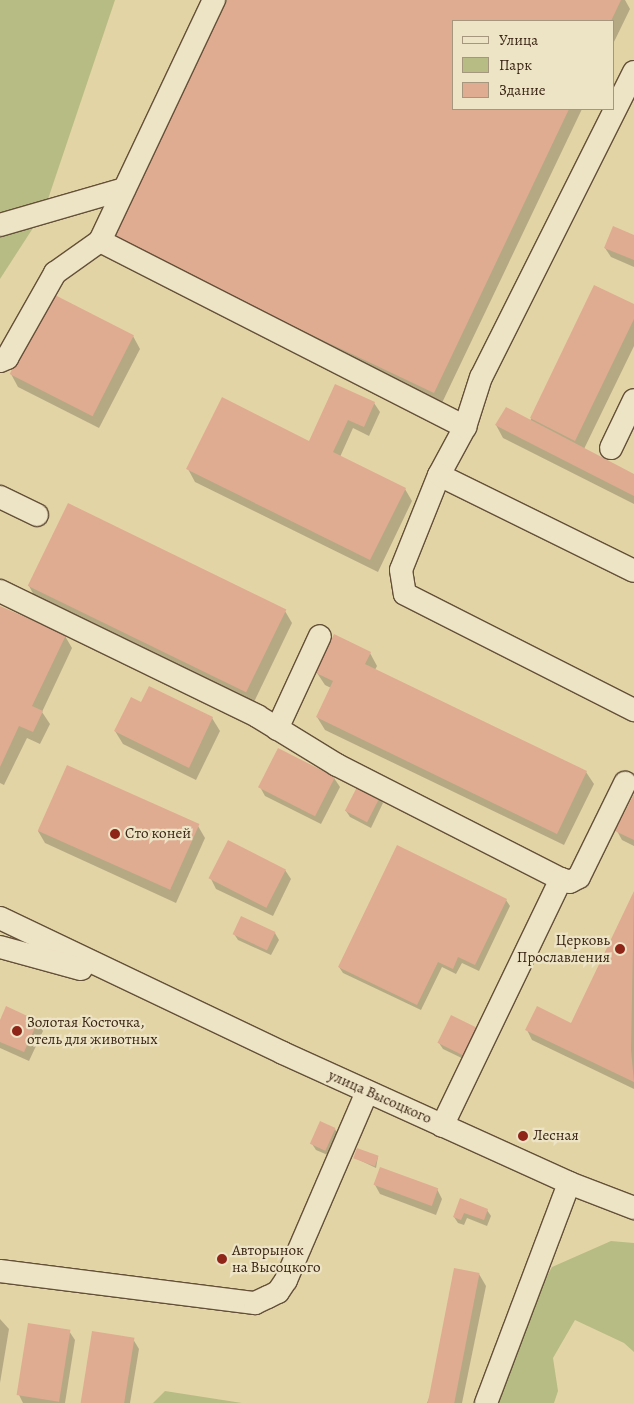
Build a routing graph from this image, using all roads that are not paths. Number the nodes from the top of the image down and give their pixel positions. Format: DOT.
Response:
graph roads {
  1 [pos="214,0"];
  2 [pos="634,72"];
  3 [pos="124,189"];
  4 [pos="0,225"];
  5 [pos="100,241"];
  6 [pos="0,361"];
  7 [pos="634,400"];
  8 [pos="465,427"];
  9 [pos="611,448"];
  10 [pos="439,475"];
  11 [pos="0,497"];
  12 [pos="37,515"];
  13 [pos="634,571"];
  14 [pos="0,591"];
  15 [pos="320,636"];
  16 [pos="634,710"];
  17 [pos="277,728"];
  18 [pos="626,783"];
  19 [pos="561,879"];
  20 [pos="0,918"];
  21 [pos="0,947"];
  22 [pos="127,981"];
  23 [pos="366,1092"];
  24 [pos="442,1126"];
  25 [pos="569,1183"];
  26 [pos="634,1208"];
  27 [pos="0,1270"];
  28 [pos="486,1403"];
  1 -- 3 [label="street"];
  2 -- 8 [label="street"];
  3 -- 4 [label="street"];
  3 -- 5 [label="street"];
  5 -- 6 [label="street"];
  5 -- 8 [label="street"];
  7 -- 9 [label="street"];
  8 -- 10 [label="street"];
  10 -- 13 [label="street"];
  10 -- 16 [label="street"];
  11 -- 12 [label="street"];
  14 -- 17 [label="street"];
  15 -- 17 [label="street"];
  17 -- 19 [label="street"];
  18 -- 19 [label="street"];
  19 -- 24 [label="street"];
  20 -- 22 [label="street, улица Высоцкого"];
  21 -- 22 [label="street, улица Высоцкого"];
  22 -- 23 [label="street, улица Высоцкого"];
  23 -- 24 [label="street, улица Высоцкого"];
  23 -- 27 [label="street"];
  24 -- 25 [label="street, улица Высоцкого"];
  25 -- 26 [label="street, улица Высоцкого"];
  25 -- 28 [label="street"];
}
